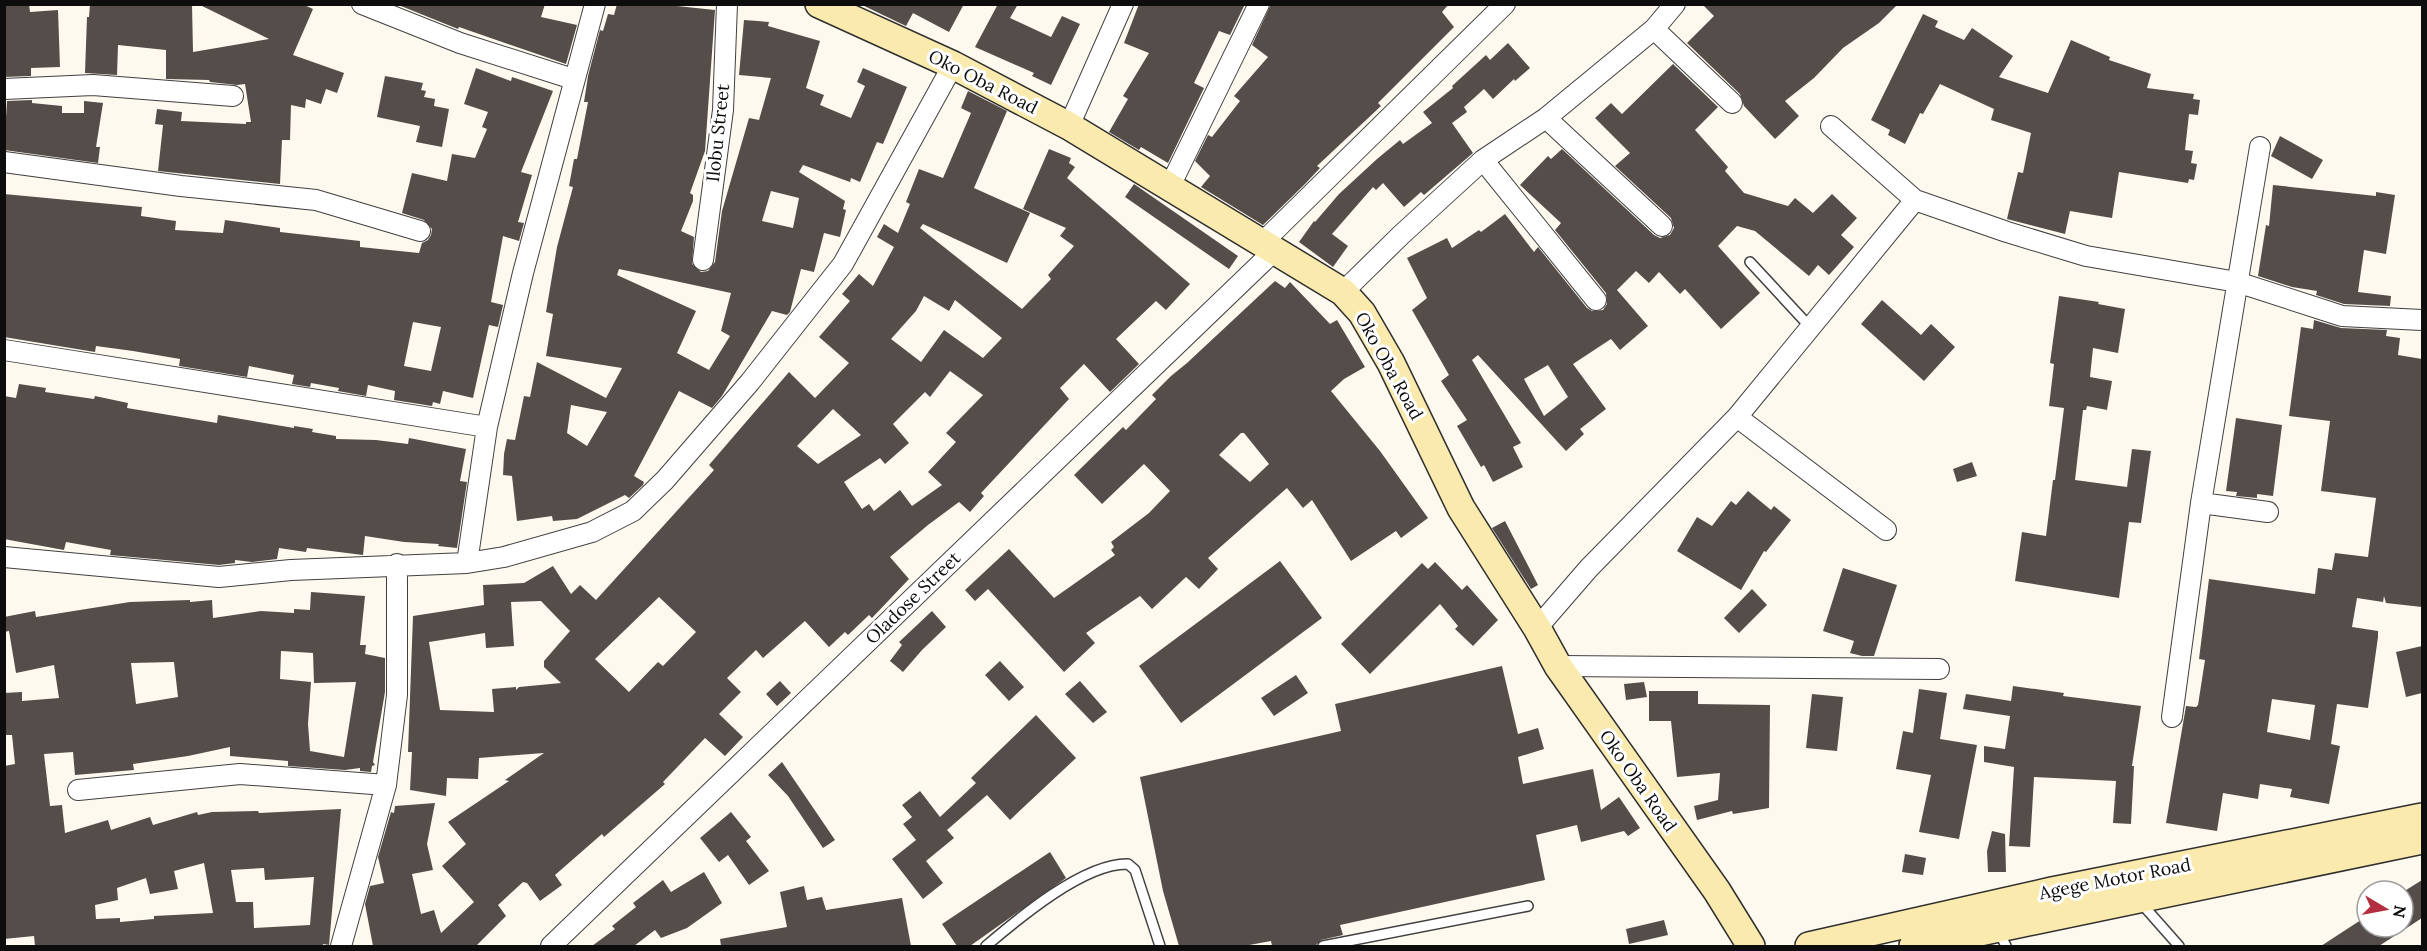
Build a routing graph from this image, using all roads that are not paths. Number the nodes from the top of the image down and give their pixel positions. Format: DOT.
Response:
graph roads {
  1 [pos="362,4"];
  2 [pos="595,4"];
  3 [pos="727,4"];
  4 [pos="819,4"];
  5 [pos="1123,4"];
  6 [pos="1259,4"];
  7 [pos="1505,4"];
  8 [pos="1675,4"];
  9 [pos="1654,28"];
  10 [pos="953,64"];
  11 [pos="573,79"];
  12 [pos="4,89"];
  13 [pos="233,96"];
  14 [pos="1732,103"];
  15 [pos="1546,118"];
  16 [pos="1069,126"];
  17 [pos="1831,126"];
  18 [pos="2260,147"];
  19 [pos="1483,160"];
  20 [pos="4,162"];
  21 [pos="1170,186"];
  22 [pos="1915,200"];
  23 [pos="1662,226"];
  24 [pos="420,231"];
  25 [pos="1269,246"];
  26 [pos="703,260"];
  27 [pos="1750,262"];
  28 [pos="2237,282"];
  29 [pos="1343,292"];
  30 [pos="1596,300"];
  31 [pos="2422,320"];
  32 [pos="1811,328"];
  33 [pos="4,350"];
  34 [pos="1737,417"];
  35 [pos="487,428"];
  36 [pos="2201,503"];
  37 [pos="2268,513"];
  38 [pos="1886,530"];
  39 [pos="4,557"];
  40 [pos="467,563"];
  41 [pos="397,564"];
  42 [pos="1537,628"];
  43 [pos="1558,666"];
  44 [pos="1939,669"];
  45 [pos="2172,717"];
  46 [pos="386,786"];
  47 [pos="78,790"];
  48 [pos="2422,817"];
  49 [pos="2422,840"];
  50 [pos="2129,888"];
  51 [pos="1528,906"];
  52 [pos="2001,937"];
  53 [pos="341,946"];
  54 [pos="551,946"];
  55 [pos="986,946"];
  56 [pos="1160,946"];
  57 [pos="1323,946"];
  58 [pos="1751,946"];
  59 [pos="1809,946"];
  60 [pos="1913,946"];
  61 [pos="2179,946"];
  1 -- 11 [label="street"];
  2 -- 11 [label="street"];
  3 -- 26 [label="street, Ilobu Street"];
  4 -- 10 [label="street, Oko Oba Road"];
  5 -- 16 [label="street"];
  6 -- 21 [label="street"];
  7 -- 25 [label="street, Oladose Street"];
  8 -- 9 [label="street"];
  9 -- 14 [label="street"];
  9 -- 15 [label="street"];
  10 -- 16 [label="street, Oko Oba Road"];
  10 -- 40 [label="street"];
  11 -- 35 [label="street"];
  12 -- 13 [label="street"];
  15 -- 19 [label="street"];
  15 -- 23 [label="street"];
  16 -- 21 [label="street, Oko Oba Road"];
  17 -- 22 [label="street"];
  18 -- 28 [label="street"];
  19 -- 29 [label="street"];
  19 -- 30 [label="street"];
  20 -- 24 [label="street"];
  21 -- 25 [label="street, Oko Oba Road"];
  22 -- 28 [label="street"];
  22 -- 32 [label="street"];
  25 -- 29 [label="street, Oko Oba Road"];
  25 -- 54 [label="street, Oladose Street"];
  27 -- 32 [label="lane"];
  28 -- 31 [label="street"];
  28 -- 36 [label="street"];
  29 -- 42 [label="street, Oko Oba Road"];
  32 -- 34 [label="street"];
  33 -- 35 [label="street"];
  34 -- 38 [label="street"];
  34 -- 42 [label="street"];
  35 -- 40 [label="street"];
  36 -- 37 [label="street"];
  36 -- 45 [label="street"];
  39 -- 41 [label="street"];
  40 -- 41 [label="street"];
  41 -- 46 [label="street"];
  42 -- 43 [label="street, Oko Oba Road"];
  43 -- 44 [label="street"];
  43 -- 58 [label="street, Oko Oba Road"];
  46 -- 47 [label="street"];
  46 -- 53 [label="street"];
  48 -- 50 [label="street, Agege Motor Road"];
  49 -- 50 [label="street, Agege Motor Road"];
  50 -- 52 [label="street, Agege Motor Road"];
  50 -- 59 [label="street, Agege Motor Road"];
  50 -- 61 [label="lane"];
  51 -- 57 [label="lane"];
  52 -- 60 [label="street, Agege Motor Road"];
  55 -- 56 [label="lane"];
}
